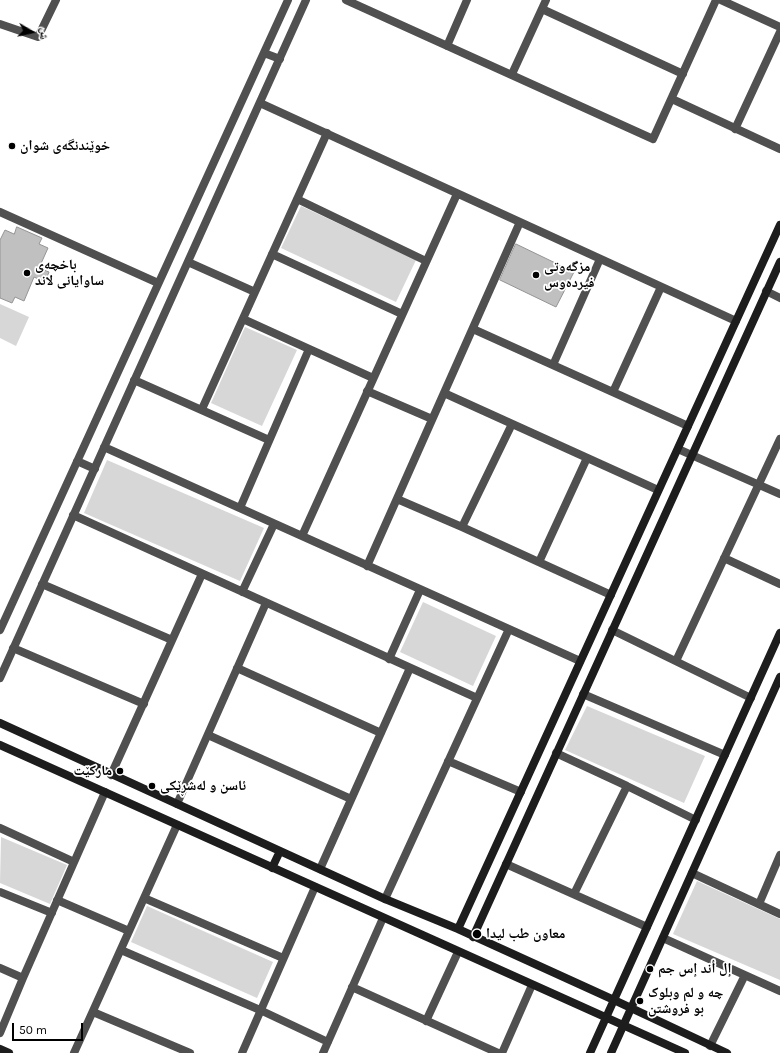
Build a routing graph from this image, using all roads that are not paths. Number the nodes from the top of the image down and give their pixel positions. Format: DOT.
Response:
graph roads {
  1 [pos="56,0"];
  2 [pos="288,0"];
  3 [pos="306,0"];
  4 [pos="346,0"];
  5 [pos="468,0"];
  6 [pos="546,0"];
  7 [pos="716,0"];
  8 [pos="722,0"];
  9 [pos="542,9"];
  10 [pos="0,24"];
  11 [pos="780,27"];
  12 [pos="780,32"];
  13 [pos="447,46"];
  14 [pos="264,53"];
  15 [pos="280,59"];
  16 [pos="512,74"];
  17 [pos="683,74"];
  18 [pos="672,99"];
  19 [pos="260,103"];
  20 [pos="735,129"];
  21 [pos="327,134"];
  22 [pos="780,149"];
  23 [pos="457,194"];
  24 [pos="297,199"];
  25 [pos="0,212"];
  26 [pos="520,222"];
  27 [pos="780,224"];
  28 [pos="272,254"];
  29 [pos="600,259"];
  30 [pos="426,261"];
  31 [pos="188,262"];
  32 [pos="780,262"];
  33 [pos="158,283"];
  34 [pos="661,287"];
  35 [pos="255,292"];
  36 [pos="766,292"];
  37 [pos="780,298"];
  38 [pos="402,314"];
  39 [pos="243,319"];
  40 [pos="736,321"];
  41 [pos="473,328"];
  42 [pos="309,349"];
  43 [pos="553,365"];
  44 [pos="373,378"];
  45 [pos="134,380"];
  46 [pos="367,391"];
  47 [pos="613,392"];
  48 [pos="444,393"];
  49 [pos="202,409"];
  50 [pos="432,419"];
  51 [pos="512,424"];
  52 [pos="688,426"];
  53 [pos="780,439"];
  54 [pos="269,440"];
  55 [pos="104,447"];
  56 [pos="678,449"];
  57 [pos="692,455"];
  58 [pos="587,458"];
  59 [pos="77,461"];
  60 [pos="94,469"];
  61 [pos="758,485"];
  62 [pos="658,490"];
  63 [pos="780,494"];
  64 [pos="397,499"];
  65 [pos="240,508"];
  66 [pos="73,515"];
  67 [pos="274,524"];
  68 [pos="462,526"];
  69 [pos="302,536"];
  70 [pos="724,558"];
  71 [pos="539,562"];
  72 [pos="367,566"];
  73 [pos="202,574"];
  74 [pos="42,584"];
  75 [pos="780,584"];
  76 [pos="420,590"];
  77 [pos="242,592"];
  78 [pos="611,594"];
  79 [pos="266,603"];
  80 [pos="509,629"];
  81 [pos="0,630"];
  82 [pos="612,630"];
  83 [pos="780,633"];
  84 [pos="172,640"];
  85 [pos="13,648"];
  86 [pos="389,659"];
  87 [pos="676,661"];
  88 [pos="580,662"];
  89 [pos="237,668"];
  90 [pos="410,668"];
  91 [pos="780,677"];
  92 [pos="0,678"];
  93 [pos="583,694"];
  94 [pos="477,698"];
  95 [pos="751,698"];
  96 [pos="144,704"];
  97 [pos="0,723"];
  98 [pos="381,733"];
  99 [pos="208,734"];
  100 [pos="0,745"];
  101 [pos="556,753"];
  102 [pos="725,755"];
  103 [pos="448,761"];
  104 [pos="111,775"];
  105 [pos="627,786"];
  106 [pos="105,792"];
  107 [pos="521,792"];
  108 [pos="351,799"];
  109 [pos="177,804"];
  110 [pos="696,820"];
  111 [pos="177,825"];
  112 [pos="0,828"];
  113 [pos="280,851"];
  114 [pos="780,855"];
  115 [pos="74,862"];
  116 [pos="506,864"];
  117 [pos="272,868"];
  118 [pos="320,869"];
  119 [pos="692,874"];
  120 [pos="314,887"];
  121 [pos="0,892"];
  122 [pos="574,894"];
  123 [pos="144,898"];
  124 [pos="385,898"];
  125 [pos="57,900"];
  126 [pos="759,904"];
  127 [pos="52,912"];
  128 [pos="780,914"];
  129 [pos="383,918"];
  130 [pos="647,927"];
  131 [pos="129,930"];
  132 [pos="458,930"];
  133 [pos="473,937"];
  134 [pos="663,938"];
  135 [pos="121,950"];
  136 [pos="458,952"];
  137 [pos="283,958"];
  138 [pos="0,968"];
  139 [pos="745,975"];
  140 [pos="22,978"];
  141 [pos="532,985"];
  142 [pos="352,987"];
  143 [pos="780,991"];
  144 [pos="614,1000"];
  145 [pos="631,1008"];
  146 [pos="260,1010"];
  147 [pos="93,1012"];
  148 [pos="607,1018"];
  149 [pos="426,1021"];
  150 [pos="623,1025"];
  151 [pos="0,1033"];
  152 [pos="328,1042"];
  153 [pos="710,1046"];
  154 [pos="0,1049"];
  155 [pos="8,1053"];
  156 [pos="74,1053"];
  157 [pos="190,1053"];
  158 [pos="242,1053"];
  159 [pos="323,1053"];
  160 [pos="498,1053"];
  161 [pos="502,1053"];
  162 [pos="590,1053"];
  163 [pos="611,1053"];
  164 [pos="685,1053"];
  165 [pos="727,1053"];
  1 -- 10 [label="street"];
  2 -- 14 [label="street"];
  3 -- 15 [label="street"];
  4 -- 13 [label="street"];
  5 -- 13 [label="street"];
  6 -- 9 [label="street"];
  7 -- 17 [label="street"];
  8 -- 11 [label="street"];
  9 -- 16 [label="street"];
  9 -- 17 [label="street"];
  12 -- 20 [label="street"];
  13 -- 16 [label="street"];
  14 -- 15 [label="street"];
  14 -- 33 [label="street"];
  15 -- 19 [label="street"];
  16 -- 18 [label="street"];
  17 -- 18 [label="street"];
  18 -- 20 [label="street"];
  19 -- 21 [label="street"];
  19 -- 31 [label="street"];
  20 -- 22 [label="street"];
  21 -- 23 [label="street"];
  21 -- 24 [label="street"];
  23 -- 26 [label="street"];
  23 -- 30 [label="street"];
  24 -- 28 [label="street"];
  24 -- 30 [label="street"];
  25 -- 33 [label="street"];
  26 -- 29 [label="street"];
  26 -- 41 [label="street"];
  27 -- 40 [label="street"];
  28 -- 35 [label="street"];
  28 -- 38 [label="street"];
  29 -- 34 [label="street"];
  29 -- 43 [label="street"];
  30 -- 38 [label="street"];
  31 -- 35 [label="street"];
  31 -- 45 [label="street"];
  32 -- 36 [label="street"];
  33 -- 59 [label="street"];
  34 -- 40 [label="street"];
  34 -- 47 [label="street"];
  35 -- 39 [label="street"];
  36 -- 37 [label="street"];
  36 -- 57 [label="street"];
  38 -- 44 [label="street"];
  39 -- 42 [label="street"];
  39 -- 49 [label="street"];
  40 -- 52 [label="street"];
  41 -- 43 [label="street"];
  41 -- 48 [label="street"];
  42 -- 44 [label="street"];
  42 -- 54 [label="street"];
  43 -- 47 [label="street"];
  44 -- 46 [label="street"];
  45 -- 49 [label="street"];
  45 -- 55 [label="street"];
  46 -- 50 [label="street"];
  46 -- 69 [label="street"];
  47 -- 52 [label="street"];
  48 -- 50 [label="street"];
  48 -- 51 [label="street"];
  49 -- 54 [label="street"];
  50 -- 64 [label="street"];
  51 -- 58 [label="street"];
  51 -- 68 [label="street"];
  52 -- 56 [label="street"];
  53 -- 61 [label="street"];
  54 -- 65 [label="street"];
  55 -- 60 [label="street"];
  55 -- 65 [label="street"];
  56 -- 57 [label="street"];
  56 -- 62 [label="street"];
  57 -- 61 [label="street"];
  57 -- 82 [label="street"];
  58 -- 62 [label="street"];
  58 -- 71 [label="street"];
  59 -- 60 [label="street"];
  59 -- 81 [label="street"];
  60 -- 66 [label="street"];
  61 -- 63 [label="street"];
  61 -- 70 [label="street"];
  62 -- 78 [label="street"];
  64 -- 68 [label="street"];
  64 -- 72 [label="street"];
  65 -- 67 [label="street"];
  66 -- 73 [label="street"];
  66 -- 74 [label="street"];
  67 -- 69 [label="street"];
  67 -- 77 [label="street"];
  68 -- 71 [label="street"];
  69 -- 72 [label="street"];
  70 -- 75 [label="street"];
  70 -- 87 [label="street"];
  71 -- 78 [label="street"];
  72 -- 76 [label="street"];
  73 -- 77 [label="street"];
  73 -- 84 [label="street"];
  74 -- 84 [label="street"];
  74 -- 85 [label="street"];
  76 -- 80 [label="street"];
  76 -- 86 [label="street"];
  77 -- 79 [label="street"];
  78 -- 88 [label="street"];
  79 -- 86 [label="street"];
  79 -- 89 [label="street"];
  80 -- 88 [label="street"];
  80 -- 94 [label="street"];
  82 -- 87 [label="street"];
  82 -- 93 [label="street"];
  83 -- 95 [label="street"];
  84 -- 96 [label="street"];
  85 -- 92 [label="street"];
  85 -- 96 [label="street"];
  86 -- 90 [label="street"];
  87 -- 95 [label="street"];
  88 -- 107 [label="street"];
  89 -- 98 [label="street"];
  89 -- 99 [label="street"];
  90 -- 94 [label="street"];
  90 -- 98 [label="street"];
  91 -- 119 [label="street"];
  93 -- 101 [label="street"];
  93 -- 102 [label="street"];
  94 -- 103 [label="street"];
  95 -- 102 [label="street"];
  96 -- 104 [label="street"];
  97 -- 104 [label="street"];
  98 -- 108 [label="street"];
  99 -- 108 [label="street"];
  99 -- 109 [label="street"];
  100 -- 106 [label="street"];
  101 -- 105 [label="street"];
  101 -- 116 [label="street"];
  102 -- 110 [label="street"];
  103 -- 107 [label="street"];
  103 -- 124 [label="street"];
  104 -- 109 [label="street"];
  105 -- 110 [label="street"];
  105 -- 122 [label="street"];
  106 -- 111 [label="street"];
  106 -- 115 [label="street"];
  107 -- 132 [label="street"];
  108 -- 118 [label="street"];
  109 -- 113 [label="street"];
  110 -- 130 [label="street"];
  111 -- 117 [label="street"];
  111 -- 123 [label="street"];
  112 -- 115 [label="street"];
  113 -- 117 [label="street"];
  113 -- 118 [label="street"];
  114 -- 126 [label="street"];
  115 -- 125 [label="street"];
  116 -- 122 [label="street"];
  116 -- 133 [label="street"];
  117 -- 120 [label="street"];
  118 -- 124 [label="street"];
  119 -- 126 [label="street"];
  119 -- 134 [label="street"];
  120 -- 129 [label="street"];
  120 -- 137 [label="street"];
  121 -- 127 [label="street"];
  122 -- 130 [label="street"];
  123 -- 131 [label="street"];
  123 -- 137 [label="street"];
  124 -- 132 [label="street"];
  125 -- 127 [label="street"];
  125 -- 131 [label="street"];
  126 -- 128 [label="street"];
  127 -- 140 [label="street"];
  129 -- 136 [label="street"];
  129 -- 142 [label="street"];
  130 -- 144 [label="street"];
  131 -- 135 [label="street"];
  132 -- 133 [label="street"];
  133 -- 144 [label="street"];
  134 -- 139 [label="street"];
  134 -- 145 [label="street"];
  135 -- 146 [label="street"];
  135 -- 147 [label="street"];
  136 -- 141 [label="street"];
  136 -- 149 [label="street"];
  137 -- 146 [label="street"];
  138 -- 140 [label="street"];
  139 -- 143 [label="street"];
  139 -- 153 [label="street"];
  140 -- 151 [label="street"];
  141 -- 148 [label="street"];
  141 -- 161 [label="street"];
  142 -- 149 [label="street"];
  142 -- 152 [label="street"];
  144 -- 145 [label="street"];
  144 -- 148 [label="street"];
  145 -- 150 [label="street"];
  145 -- 153 [label="street"];
  146 -- 152 [label="street"];
  146 -- 158 [label="street"];
  147 -- 156 [label="street"];
  147 -- 157 [label="street"];
  148 -- 150 [label="street"];
  148 -- 162 [label="street"];
  149 -- 160 [label="street"];
  150 -- 163 [label="street"];
  150 -- 164 [label="street"];
  152 -- 159 [label="street"];
  153 -- 165 [label="street"];
  154 -- 155 [label="street"];
}
